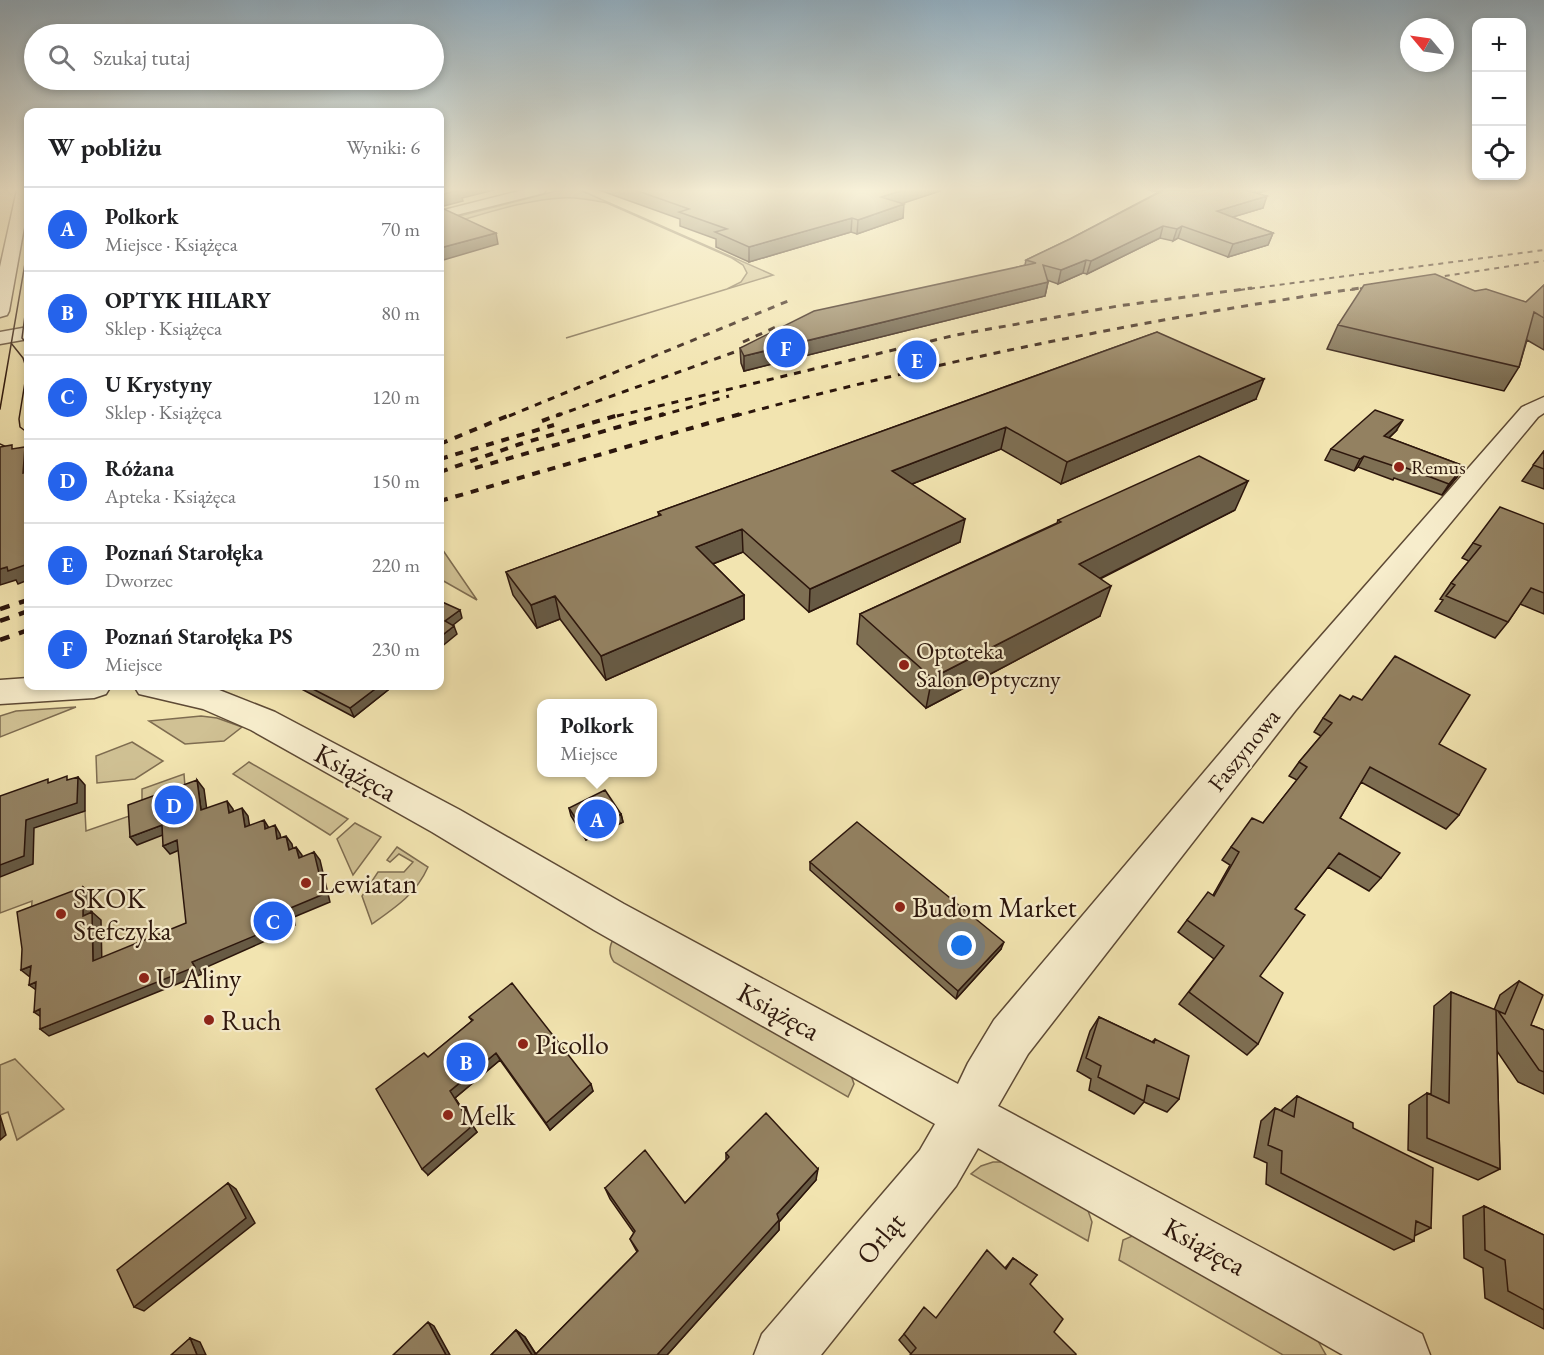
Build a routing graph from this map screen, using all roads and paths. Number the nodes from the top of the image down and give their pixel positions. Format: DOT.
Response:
graph roads {
  1 [pos="11,253"];
  2 [pos="0,311"];
  3 [pos="24,334"];
  4 [pos="0,338"];
  5 [pos="1544,404"];
  6 [pos="31,690"];
  7 [pos="171,690"];
  8 [pos="0,692"];
  9 [pos="969,1115"];
  10 [pos="783,1355"];
  11 [pos="1401,1355"];
  1 -- 2 [label="street"];
  3 -- 4 [label="street"];
  5 -- 9 [label="street, Faszynowa"];
  6 -- 8 [label="street"];
  7 -- 9 [label="street, Książęca"];
  9 -- 10 [label="street, Orląt"];
  9 -- 11 [label="street, Książęca"];
}
